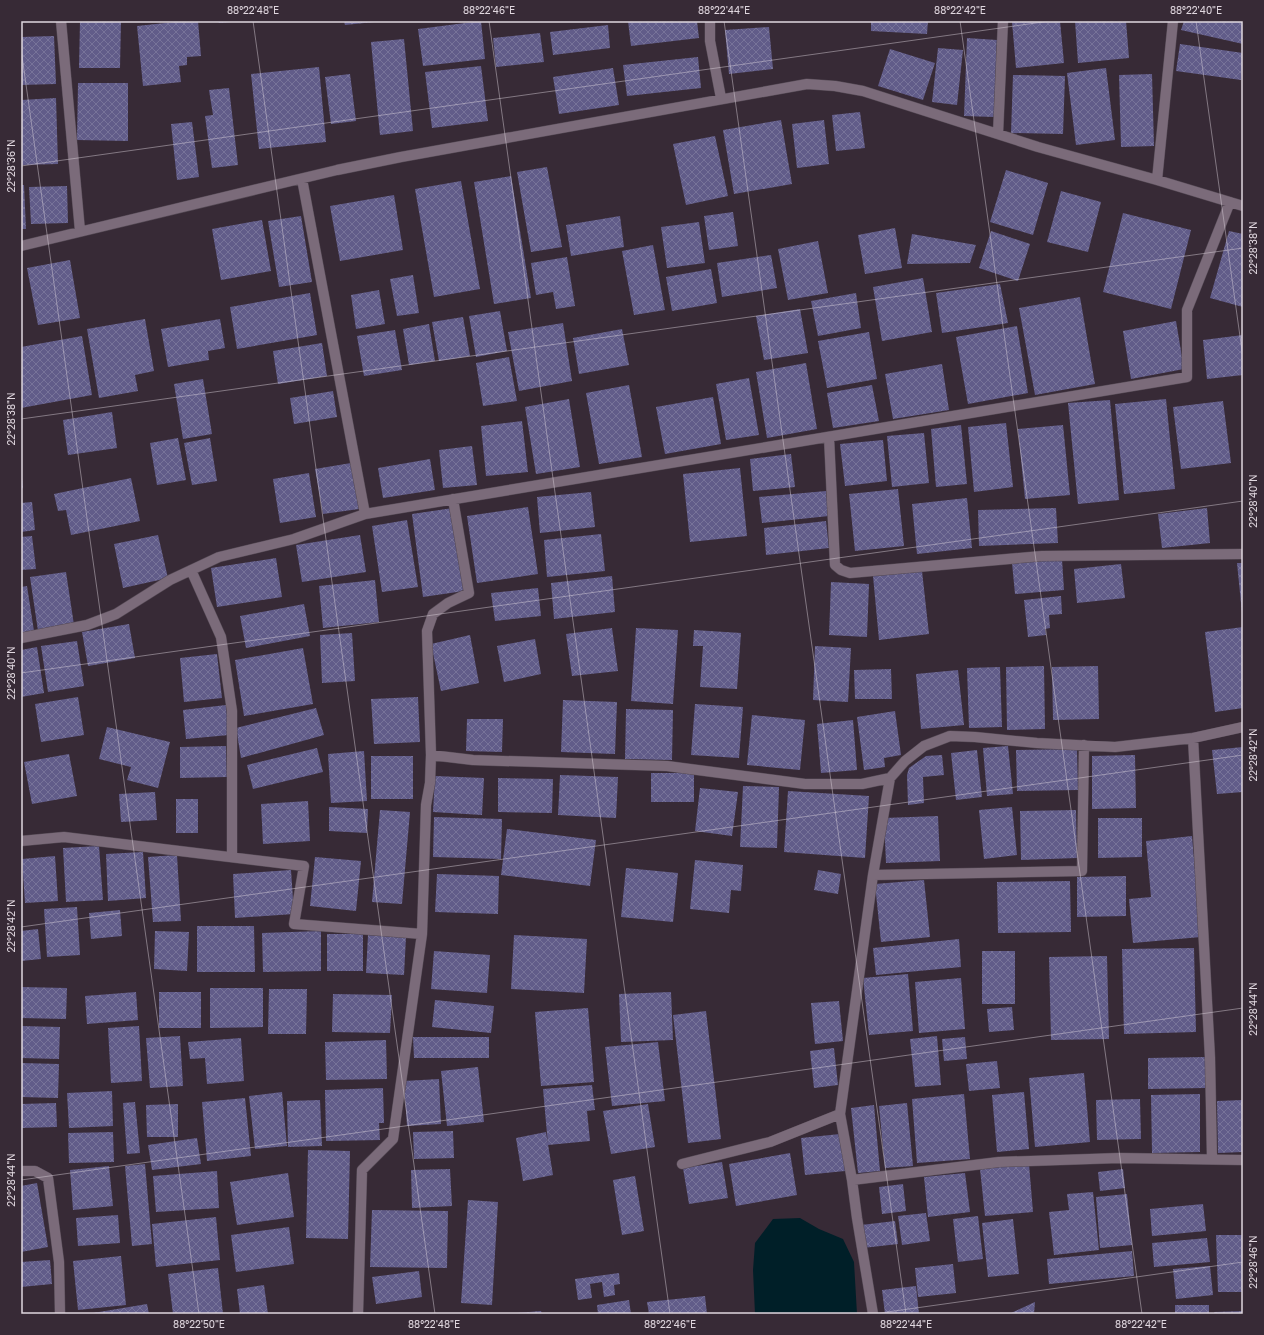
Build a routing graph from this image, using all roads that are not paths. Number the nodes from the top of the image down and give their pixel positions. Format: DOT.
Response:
graph roads {
  1 [pos="61,21"];
  2 [pos="710,21"];
  3 [pos="1003,21"];
  4 [pos="1174,21"];
  5 [pos="721,98"];
  6 [pos="998,134"];
  7 [pos="302,179"];
  8 [pos="1157,180"];
  9 [pos="1230,202"];
  10 [pos="1243,206"];
  11 [pos="80,231"];
  12 [pos="21,246"];
  13 [pos="829,437"];
  14 [pos="453,500"];
  15 [pos="365,514"];
  16 [pos="1243,554"];
  17 [pos="191,570"];
  18 [pos="21,638"];
  19 [pos="1243,727"];
  20 [pos="1193,738"];
  21 [pos="1084,745"];
  22 [pos="431,755"];
  23 [pos="890,778"];
  24 [pos="21,841"];
  25 [pos="232,857"];
  26 [pos="873,875"];
  27 [pos="422,934"];
  28 [pos="840,1114"];
  29 [pos="1212,1159"];
  30 [pos="1243,1160"];
  31 [pos="682,1164"];
  32 [pos="21,1171"];
  33 [pos="852,1180"];
  34 [pos="60,1314"];
  35 [pos="358,1314"];
  36 [pos="872,1314"];
  1 -- 11 [label="street"];
  2 -- 5 [label="street"];
  3 -- 6 [label="street"];
  4 -- 8 [label="street"];
  5 -- 6 [label="street"];
  5 -- 7 [label="street"];
  6 -- 8 [label="street"];
  7 -- 11 [label="street"];
  7 -- 15 [label="street"];
  8 -- 9 [label="street"];
  9 -- 10 [label="street"];
  9 -- 13 [label="street"];
  11 -- 12 [label="street"];
  13 -- 14 [label="street"];
  13 -- 16 [label="street"];
  14 -- 15 [label="street"];
  14 -- 22 [label="street"];
  15 -- 17 [label="street"];
  17 -- 18 [label="street"];
  17 -- 25 [label="street"];
  19 -- 20 [label="street"];
  20 -- 21 [label="street"];
  20 -- 29 [label="street"];
  21 -- 23 [label="street"];
  21 -- 26 [label="street"];
  22 -- 23 [label="street"];
  22 -- 27 [label="street"];
  23 -- 26 [label="street"];
  24 -- 25 [label="street"];
  25 -- 27 [label="street"];
  26 -- 28 [label="street"];
  27 -- 35 [label="street"];
  28 -- 31 [label="street"];
  28 -- 33 [label="street"];
  29 -- 30 [label="street"];
  29 -- 33 [label="street"];
  32 -- 34 [label="street"];
  33 -- 36 [label="street"];
}
